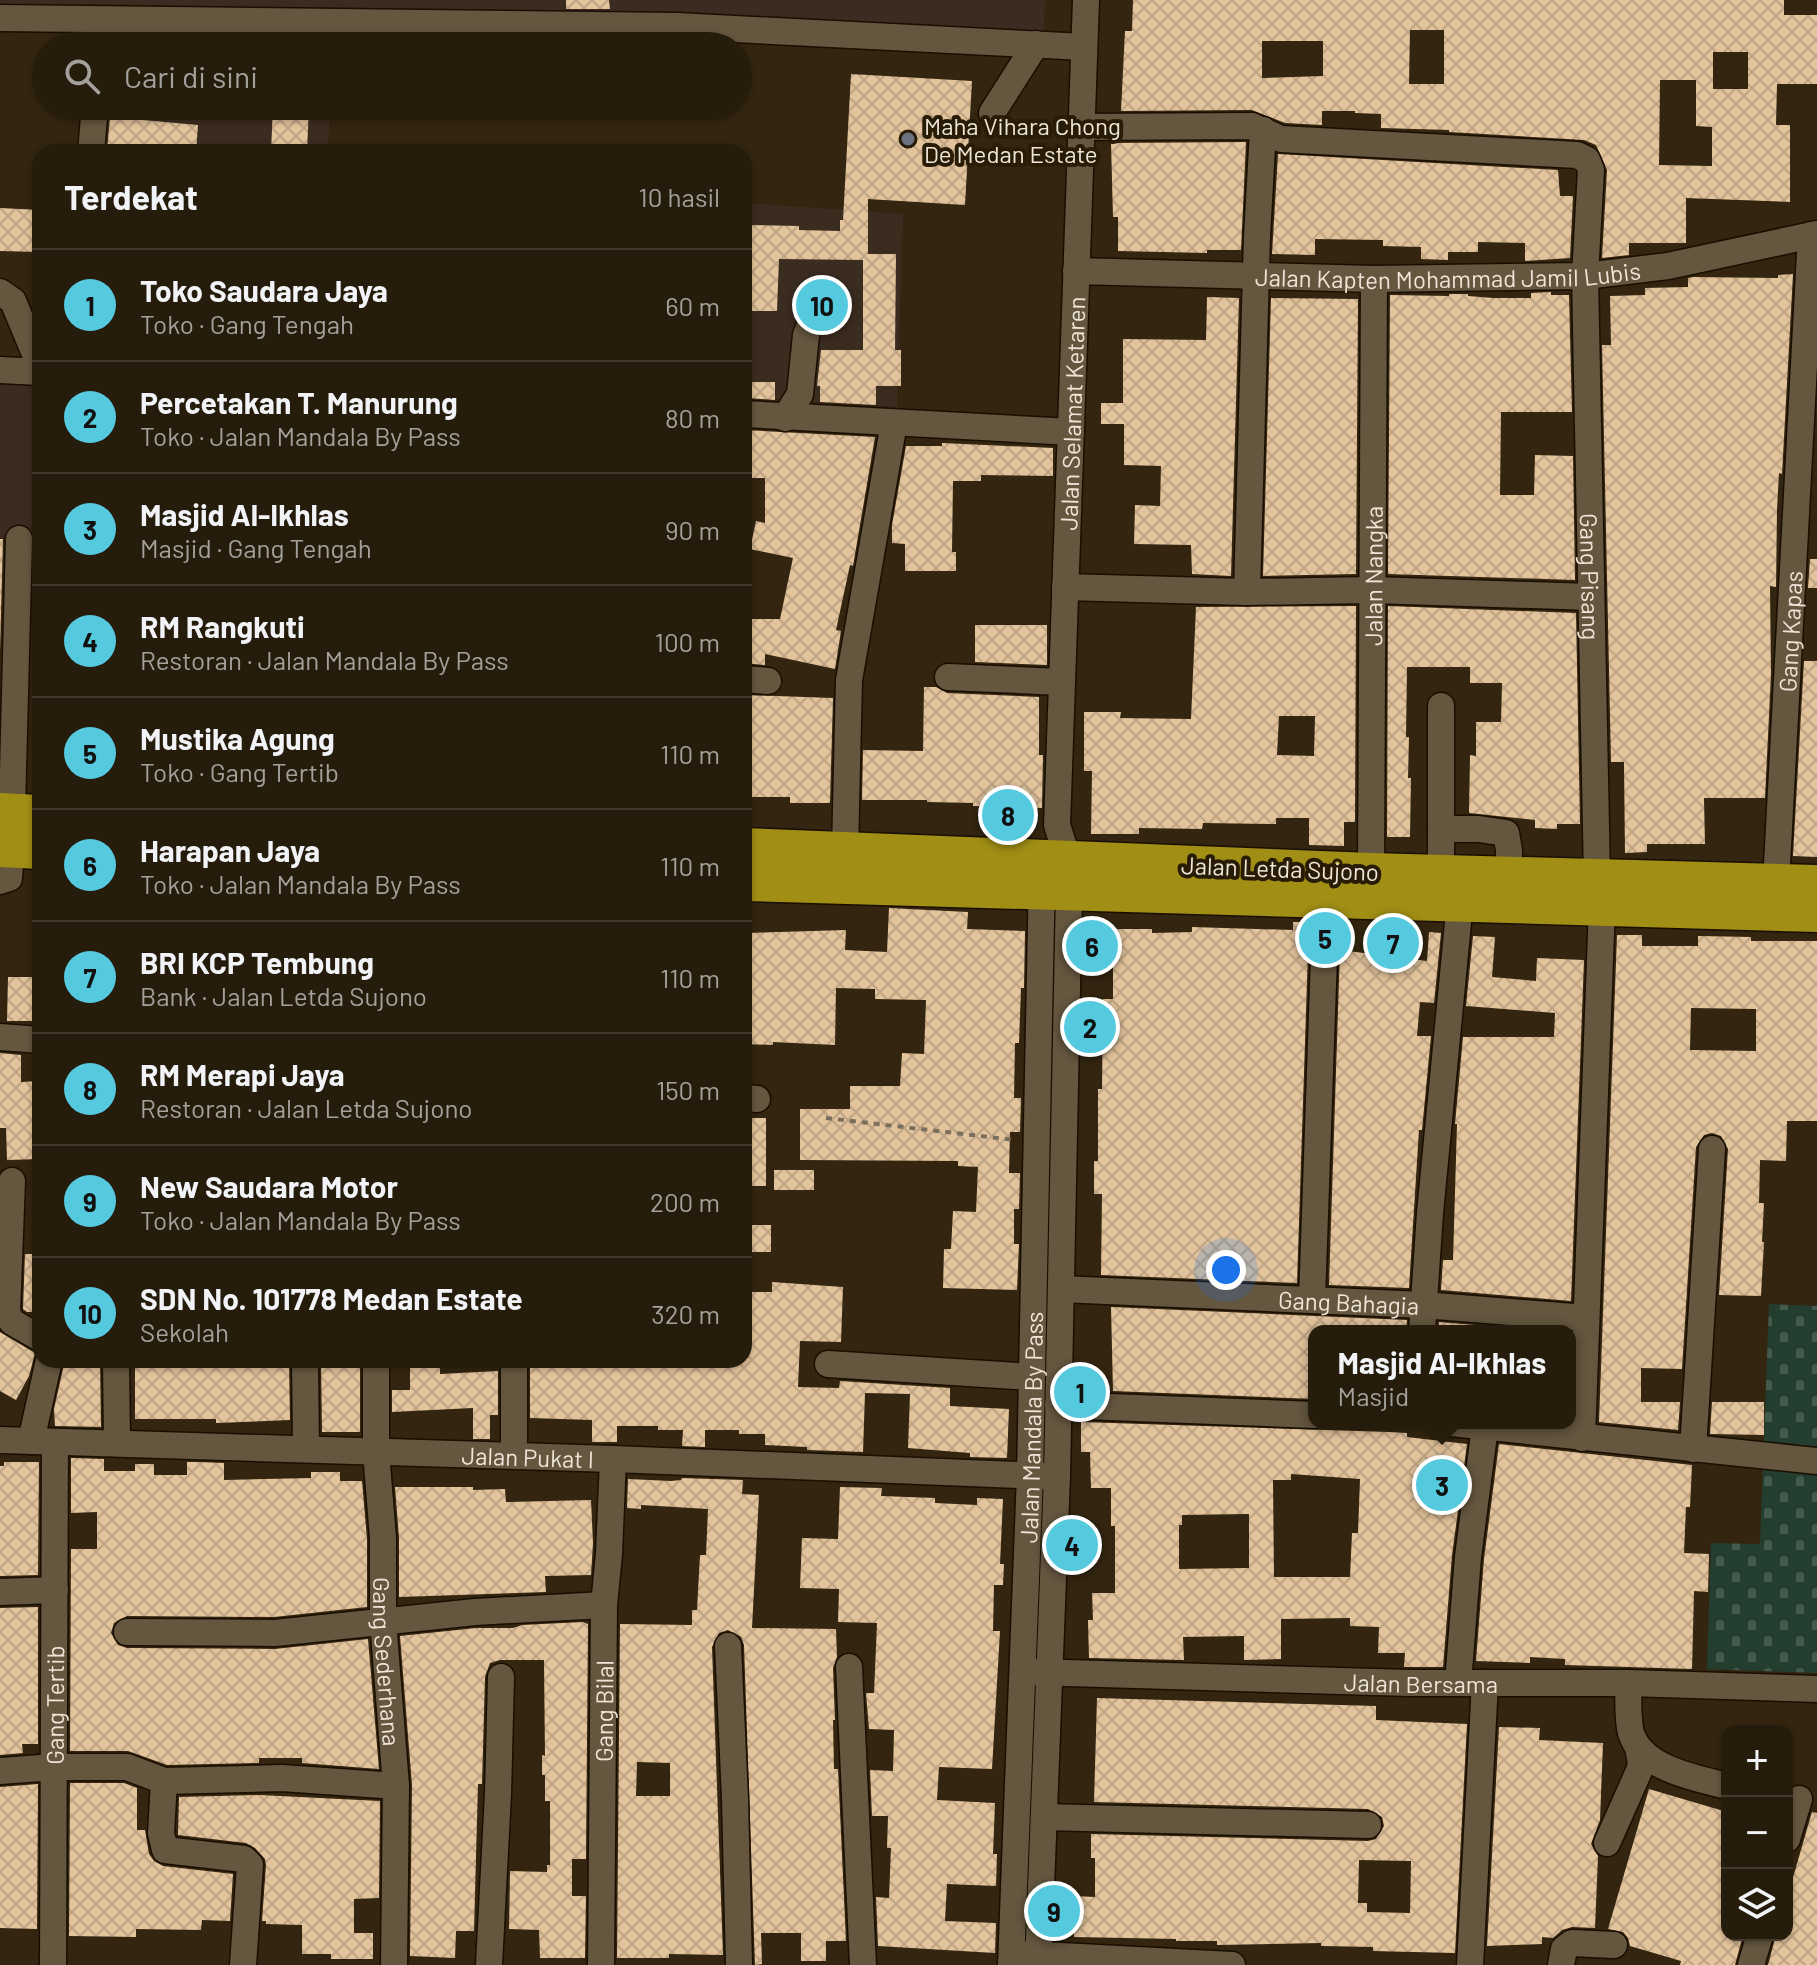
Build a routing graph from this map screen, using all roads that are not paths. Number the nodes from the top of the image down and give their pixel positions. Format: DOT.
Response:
graph roads {
  1 [pos="1086,0"];
  2 [pos="0,18"];
  3 [pos="88,32"];
  4 [pos="244,32"];
  5 [pos="1036,44"];
  6 [pos="1084,47"];
  7 [pos="992,113"];
  8 [pos="94,120"];
  9 [pos="1081,127"];
  10 [pos="1263,130"];
  11 [pos="92,144"];
  12 [pos="1814,235"];
  13 [pos="1076,271"];
  14 [pos="1256,276"];
  15 [pos="1585,276"];
  16 [pos="1374,279"];
  17 [pos="824,291"];
  18 [pos="0,292"];
  19 [pos="32,347"];
  20 [pos="0,370"];
  21 [pos="32,372"];
  22 [pos="752,415"];
  23 [pos="785,418"];
  24 [pos="894,423"];
  25 [pos="1071,432"];
  26 [pos="19,539"];
  27 [pos="1065,587"];
  28 [pos="1373,590"];
  29 [pos="1247,592"];
  30 [pos="1591,597"];
  31 [pos="948,677"];
  32 [pos="1062,682"];
  33 [pos="1441,706"];
  34 [pos="1441,829"];
  35 [pos="15,838"];
  36 [pos="752,847"];
  37 [pos="845,851"];
  38 [pos="1055,865"];
  39 [pos="1371,872"];
  40 [pos="1509,875"];
  41 [pos="752,882"];
  42 [pos="1776,883"];
  43 [pos="1817,884"];
  44 [pos="1450,888"];
  45 [pos="1600,892"];
  46 [pos="1326,899"];
  47 [pos="1817,913"];
  48 [pos="0,1037"];
  49 [pos="32,1039"];
  50 [pos="1712,1149"];
  51 [pos="12,1181"];
  52 [pos="1061,1289"];
  53 [pos="1312,1300"];
  54 [pos="1422,1318"];
  55 [pos="1586,1318"];
  56 [pos="32,1333"];
  57 [pos="828,1364"];
  58 [pos="48,1368"];
  59 [pos="116,1368"];
  60 [pos="305,1368"];
  61 [pos="376,1368"];
  62 [pos="514,1368"];
  63 [pos="1032,1377"];
  64 [pos="1058,1405"];
  65 [pos="1308,1415"];
  66 [pos="1485,1429"];
  67 [pos="1503,1429"];
  68 [pos="1582,1438"];
  69 [pos="0,1440"];
  70 [pos="43,1442"];
  71 [pos="117,1443"];
  72 [pos="306,1449"];
  73 [pos="1693,1449"];
  74 [pos="376,1452"];
  75 [pos="514,1455"];
  76 [pos="613,1459"];
  77 [pos="1817,1461"];
  78 [pos="1030,1475"];
  79 [pos="1057,1476"];
  80 [pos="55,1590"];
  81 [pos="0,1592"];
  82 [pos="604,1605"];
  83 [pos="383,1621"];
  84 [pos="127,1632"];
  85 [pos="728,1646"];
  86 [pos="849,1667"];
  87 [pos="1036,1672"];
  88 [pos="501,1677"];
  89 [pos="1458,1683"];
  90 [pos="1485,1683"];
  91 [pos="1628,1683"];
  92 [pos="1817,1689"];
  93 [pos="1638,1748"];
  94 [pos="54,1767"];
  95 [pos="0,1771"];
  96 [pos="164,1781"];
  97 [pos="1721,1784"];
  98 [pos="396,1786"];
  99 [pos="1801,1800"];
  100 [pos="1044,1817"];
  101 [pos="1793,1822"];
  102 [pos="1368,1825"];
  103 [pos="1607,1843"];
  104 [pos="1758,1941"];
  105 [pos="1614,1945"];
  106 [pos="1011,1959"];
  107 [pos="1038,1959"];
  108 [pos="53,1965"];
  109 [pos="243,1965"];
  110 [pos="394,1965"];
  111 [pos="489,1965"];
  112 [pos="601,1965"];
  113 [pos="739,1965"];
  114 [pos="863,1965"];
  115 [pos="1232,1965"];
  116 [pos="1470,1965"];
  117 [pos="1561,1965"];
  118 [pos="1751,1965"];
  1 -- 6 [label="street, Jalan Selamat Ketaren"];
  2 -- 3 [label="street"];
  4 -- 5 [label="street"];
  5 -- 6 [label="street"];
  5 -- 7 [label="street"];
  6 -- 9 [label="street, Jalan Selamat Ketaren"];
  8 -- 11 [label="street"];
  9 -- 10 [label="street"];
  9 -- 13 [label="street, Jalan Selamat Ketaren"];
  10 -- 14 [label="street"];
  10 -- 15 [label="street, Gang Pisang"];
  12 -- 15 [label="street, Jalan Kapten Mohammad Jamil Lubis"];
  12 -- 42 [label="street, Gang Kapas"];
  13 -- 14 [label="street, Jalan Kapten Mohammad Jamil Lubis"];
  13 -- 25 [label="street, Jalan Selamat Ketaren"];
  14 -- 16 [label="street, Jalan Kapten Mohammad Jamil Lubis"];
  14 -- 29 [label="street"];
  15 -- 16 [label="street, Jalan Kapten Mohammad Jamil Lubis"];
  15 -- 30 [label="street, Gang Pisang"];
  16 -- 28 [label="street, Jalan Nangka"];
  17 -- 23 [label="street"];
  18 -- 19 [label="street"];
  20 -- 21 [label="street"];
  22 -- 23 [label="street"];
  23 -- 24 [label="street"];
  24 -- 25 [label="street"];
  24 -- 37 [label="street"];
  25 -- 27 [label="street, Jalan Selamat Ketaren"];
  26 -- 35 [label="street"];
  27 -- 29 [label="street"];
  27 -- 32 [label="street, Jalan Selamat Ketaren"];
  28 -- 29 [label="street"];
  28 -- 30 [label="street"];
  28 -- 39 [label="street, Jalan Nangka"];
  30 -- 45 [label="street, Gang Pisang"];
  31 -- 32 [label="street"];
  32 -- 38 [label="street, Jalan Selamat Ketaren"];
  33 -- 34 [label="street"];
  34 -- 40 [label="street"];
  34 -- 44 [label="street"];
  36 -- 37 [label="highway, Jalan Letda Sujono"];
  37 -- 38 [label="highway, Jalan Letda Sujono"];
  38 -- 39 [label="highway, Jalan Letda Sujono"];
  38 -- 41 [label="highway, Jalan Letda Sujono"];
  38 -- 46 [label="highway, Jalan Letda Sujono"];
  38 -- 52 [label="street, Jalan Mandala By Pass"];
  38 -- 63 [label="street, Jalan Mandala By Pass"];
  39 -- 44 [label="highway, Jalan Letda Sujono"];
  40 -- 44 [label="highway, Jalan Letda Sujono"];
  40 -- 45 [label="highway, Jalan Letda Sujono"];
  42 -- 43 [label="highway, Jalan Letda Sujono"];
  42 -- 45 [label="highway, Jalan Letda Sujono"];
  44 -- 45 [label="highway, Jalan Letda Sujono"];
  44 -- 46 [label="highway, Jalan Letda Sujono"];
  44 -- 54 [label="street"];
  45 -- 47 [label="highway, Jalan Letda Sujono"];
  45 -- 55 [label="street, Gang Pisang"];
  46 -- 53 [label="street"];
  48 -- 49 [label="street"];
  50 -- 73 [label="street"];
  51 -- 56 [label="street"];
  52 -- 53 [label="street, Gang Bahagia"];
  52 -- 64 [label="street, Jalan Mandala By Pass"];
  53 -- 54 [label="street, Gang Bahagia"];
  54 -- 55 [label="street, Gang Bahagia"];
  55 -- 68 [label="street, Gang Pisang"];
  57 -- 63 [label="street"];
  58 -- 70 [label="street, Gang Tertib"];
  59 -- 71 [label="street"];
  60 -- 72 [label="street"];
  61 -- 74 [label="street, Gang Sederhana"];
  62 -- 75 [label="street"];
  63 -- 78 [label="street, Jalan Mandala By Pass"];
  64 -- 65 [label="street"];
  64 -- 79 [label="street, Jalan Mandala By Pass"];
  66 -- 89 [label="street"];
  67 -- 68 [label="street"];
  68 -- 73 [label="street"];
  69 -- 70 [label="street, Jalan Pukat I"];
  70 -- 71 [label="street, Jalan Pukat I"];
  70 -- 80 [label="street, Gang Tertib"];
  71 -- 72 [label="street, Jalan Pukat I"];
  72 -- 74 [label="street, Jalan Pukat I"];
  73 -- 77 [label="street"];
  74 -- 75 [label="street, Jalan Pukat I"];
  74 -- 83 [label="street, Gang Sederhana"];
  75 -- 76 [label="street, Jalan Pukat I"];
  76 -- 78 [label="street, Jalan Pukat I"];
  76 -- 82 [label="street, Gang Bilal"];
  78 -- 79 [label="street, Jalan Pukat I"];
  78 -- 87 [label="street, Jalan Mandala By Pass"];
  79 -- 87 [label="street, Jalan Mandala By Pass"];
  80 -- 81 [label="street"];
  80 -- 94 [label="street, Gang Tertib"];
  82 -- 83 [label="street"];
  82 -- 112 [label="street, Gang Bilal"];
  83 -- 84 [label="street"];
  83 -- 98 [label="street, Gang Sederhana"];
  85 -- 113 [label="street"];
  86 -- 114 [label="street"];
  87 -- 89 [label="street, Jalan Bersama"];
  87 -- 100 [label="street, Jalan Mandala By Pass"];
  87 -- 106 [label="street, Jalan Mandala By Pass"];
  88 -- 111 [label="street"];
  89 -- 90 [label="street, Jalan Bersama"];
  90 -- 91 [label="street, Jalan Bersama"];
  90 -- 116 [label="street"];
  91 -- 92 [label="street, Jalan Bersama"];
  91 -- 93 [label="street"];
  93 -- 97 [label="street"];
  93 -- 103 [label="street"];
  94 -- 95 [label="street"];
  94 -- 96 [label="street"];
  94 -- 108 [label="street, Gang Tertib"];
  96 -- 98 [label="street"];
  96 -- 109 [label="street"];
  98 -- 110 [label="street, Gang Sederhana"];
  99 -- 101 [label="street"];
  100 -- 102 [label="street"];
  100 -- 107 [label="street, Jalan Mandala By Pass"];
  104 -- 118 [label="street"];
  105 -- 117 [label="street"];
  106 -- 107 [label="street"];
  107 -- 115 [label="street"];
}
